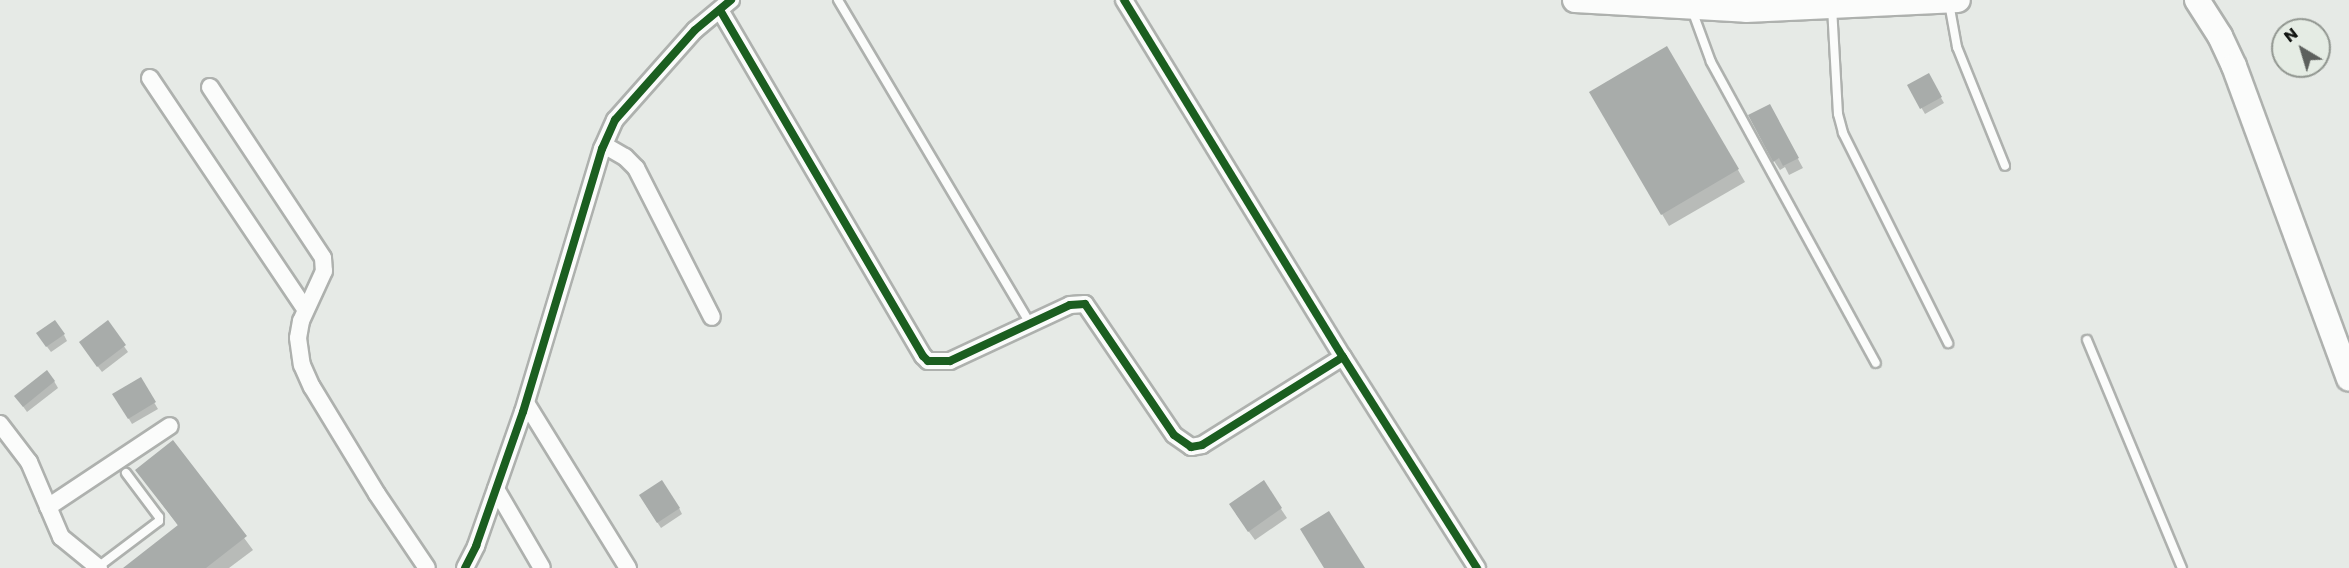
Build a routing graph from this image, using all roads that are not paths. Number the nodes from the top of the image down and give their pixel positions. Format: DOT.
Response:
graph roads {
  1 [pos="838,0"];
  2 [pos="1124,0"];
  3 [pos="1575,0"];
  4 [pos="1949,0"];
  5 [pos="1958,0"];
  6 [pos="2197,0"];
  7 [pos="725,5"];
  8 [pos="1690,7"];
  9 [pos="1832,7"];
  10 [pos="150,78"];
  11 [pos="210,87"];
  12 [pos="604,145"];
  13 [pos="2005,166"];
  14 [pos="305,309"];
  15 [pos="712,317"];
  16 [pos="1030,324"];
  17 [pos="2087,340"];
  18 [pos="1948,343"];
  19 [pos="1343,357"];
  20 [pos="1875,363"];
  21 [pos="2349,379"];
  22 [pos="526,403"];
  23 [pos="0,424"];
  24 [pos="170,426"];
  25 [pos="126,473"];
  26 [pos="496,489"];
  27 [pos="48,507"];
  28 [pos="99,567"];
  29 [pos="428,568"];
  30 [pos="465,568"];
  31 [pos="542,568"];
  32 [pos="628,568"];
  33 [pos="1476,568"];
  34 [pos="2182,568"];
  1 -- 16 [label="lane"];
  2 -- 19 [label="street"];
  3 -- 8 [label="street"];
  4 -- 5 [label="street"];
  4 -- 9 [label="street"];
  4 -- 13 [label="lane"];
  6 -- 21 [label="street"];
  7 -- 12 [label="street"];
  7 -- 16 [label="street"];
  8 -- 9 [label="street"];
  8 -- 20 [label="lane"];
  9 -- 18 [label="lane"];
  10 -- 14 [label="street"];
  11 -- 14 [label="street"];
  12 -- 15 [label="street"];
  12 -- 22 [label="street"];
  14 -- 29 [label="street"];
  16 -- 19 [label="street"];
  17 -- 34 [label="lane"];
  19 -- 33 [label="street"];
  22 -- 26 [label="street"];
  22 -- 32 [label="street"];
  23 -- 27 [label="street"];
  24 -- 27 [label="street"];
  25 -- 28 [label="lane"];
  26 -- 30 [label="street"];
  26 -- 31 [label="street"];
  27 -- 28 [label="street"];
}
